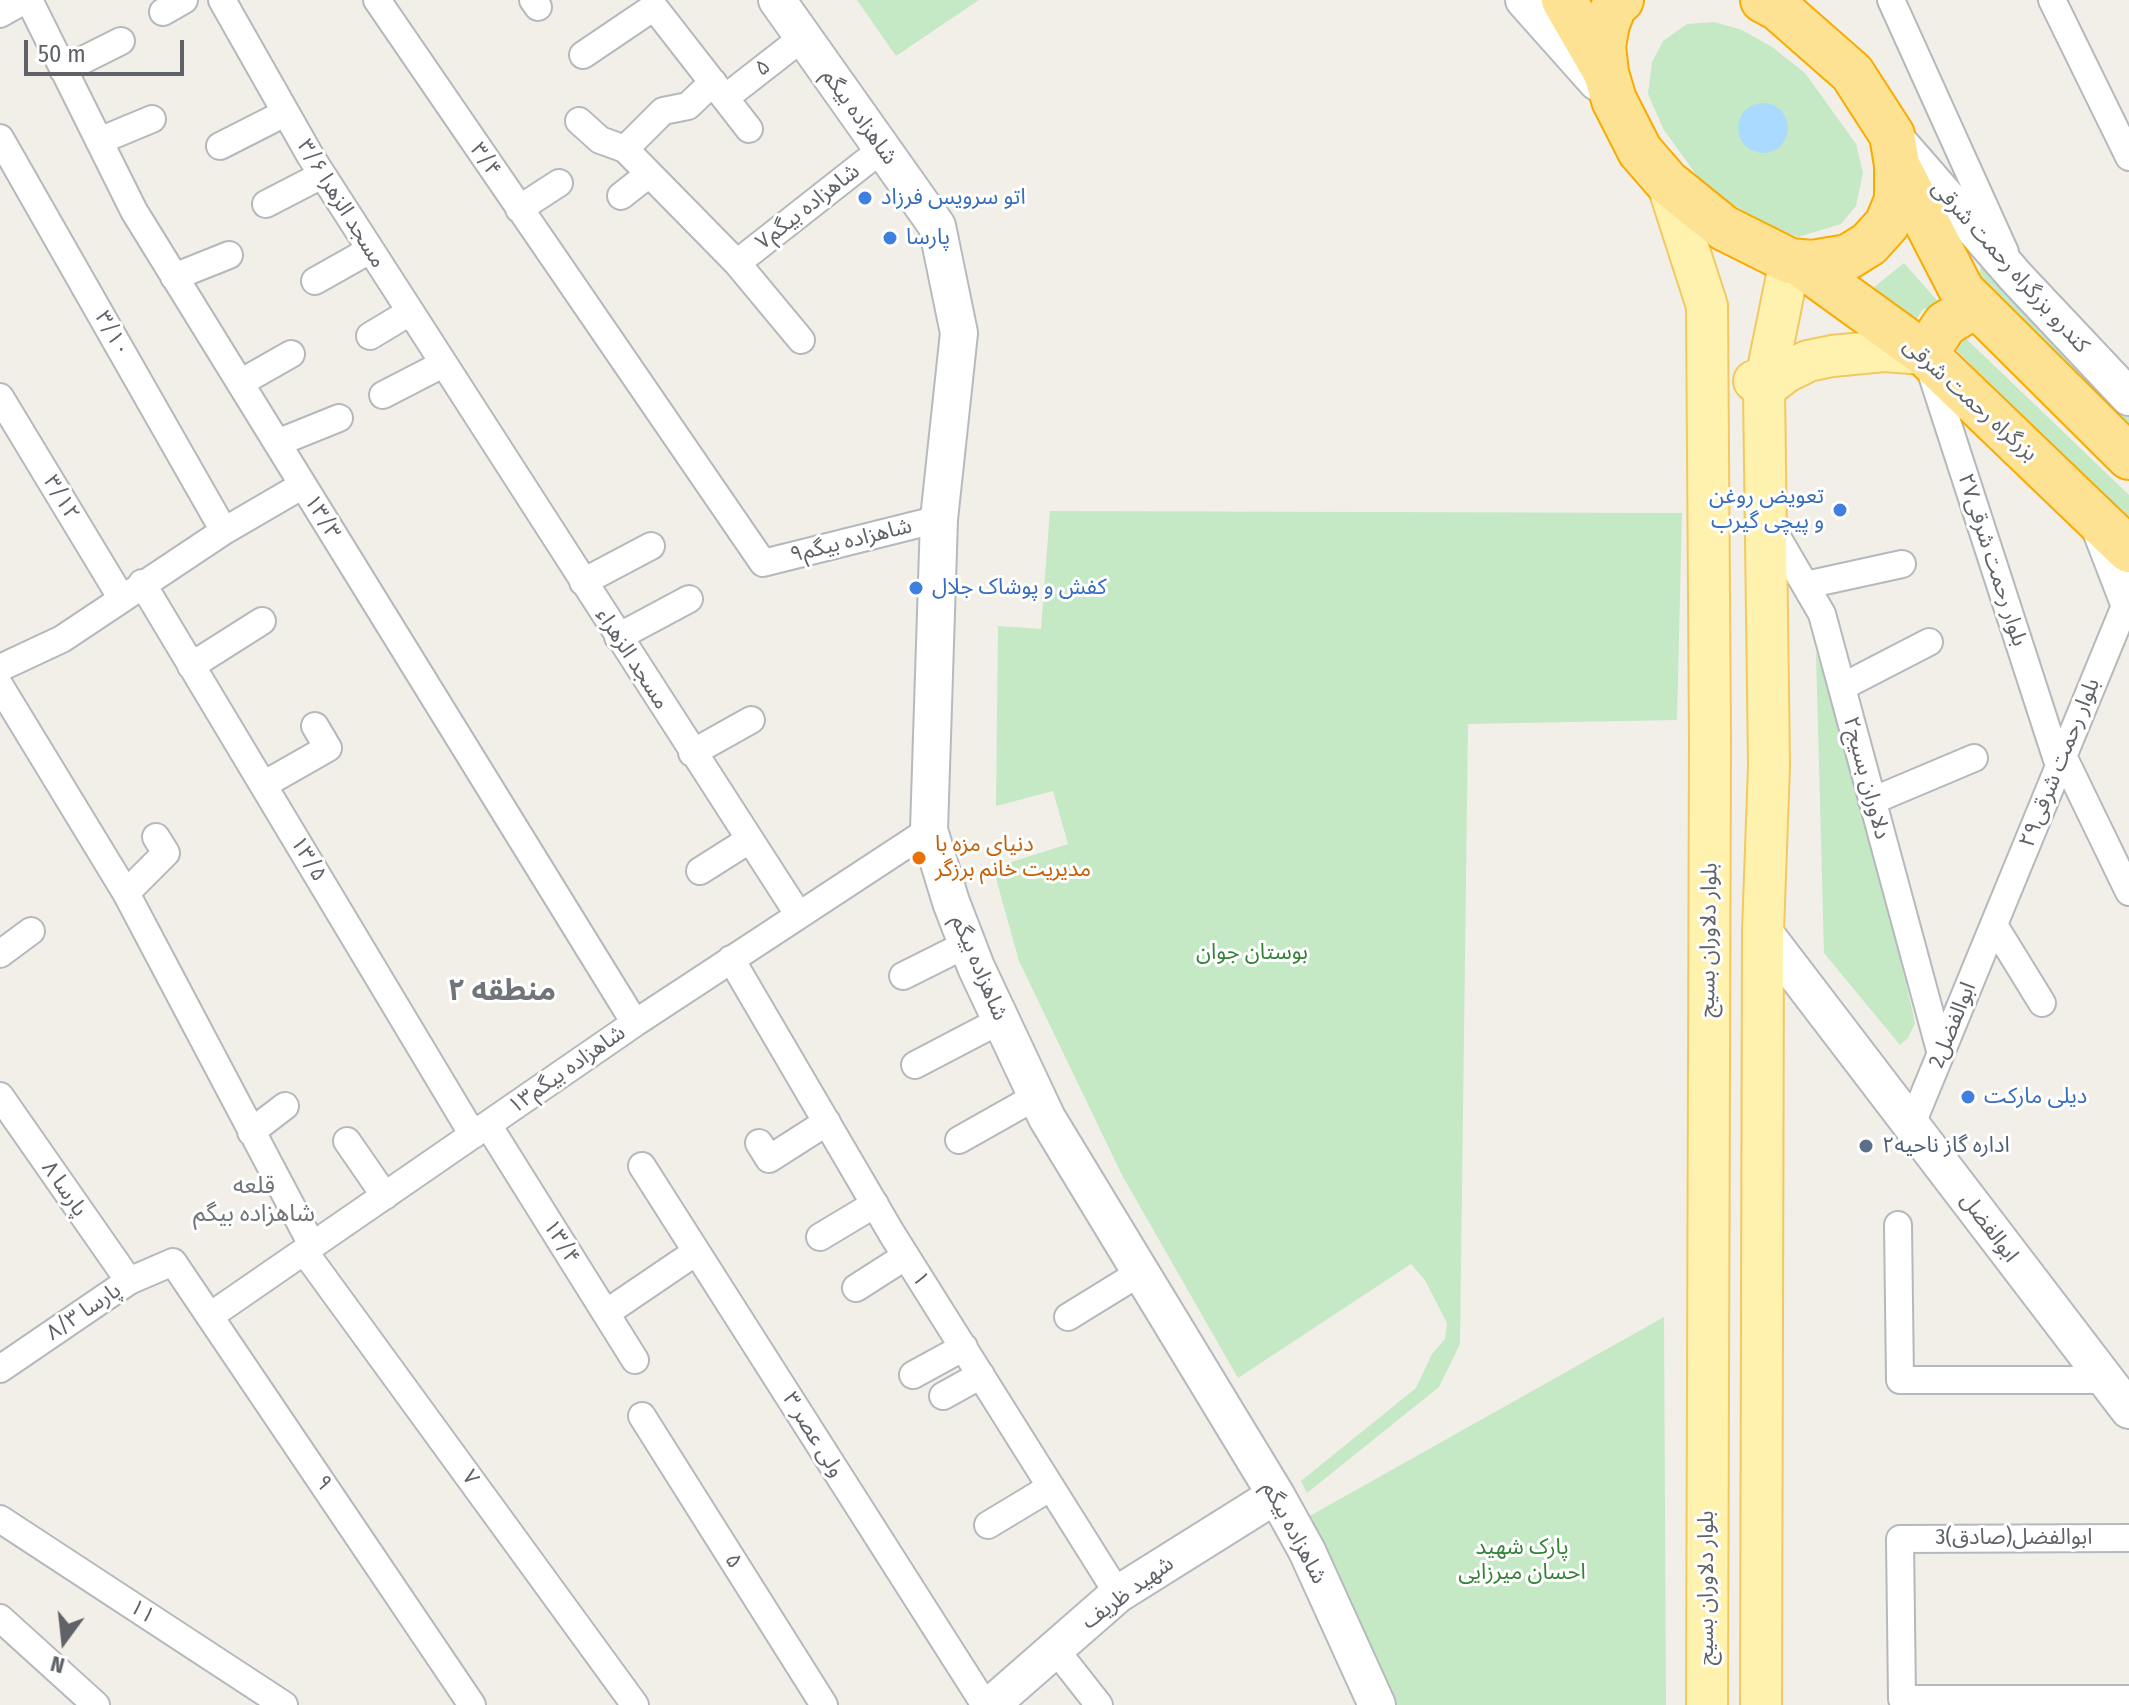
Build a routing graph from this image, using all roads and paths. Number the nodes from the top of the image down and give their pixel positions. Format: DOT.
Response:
graph roads {
  1 [pos="27,0"];
  2 [pos="222,0"];
  3 [pos="377,0"];
  4 [pos="777,0"];
  5 [pos="1524,0"];
  6 [pos="1564,0"];
  7 [pos="1621,0"];
  8 [pos="1763,0"];
  9 [pos="1891,0"];
  10 [pos="2052,0"];
  11 [pos="0,14"];
  12 [pos="802,38"];
  13 [pos="121,41"];
  14 [pos="583,55"];
  15 [pos="63,70"];
  16 [pos="1610,87"];
  17 [pos="719,90"];
  18 [pos="285,113"];
  19 [pos="152,119"];
  20 [pos="579,121"];
  21 [pos="749,129"];
  22 [pos="0,138"];
  23 [pos="99,141"];
  24 [pos="220,146"];
  25 [pos="625,149"];
  26 [pos="882,149"];
  27 [pos="1895,150"];
  28 [pos="2129,157"];
  29 [pos="649,174"];
  30 [pos="322,175"];
  31 [pos="1667,182"];
  32 [pos="559,183"];
  33 [pos="621,196"];
  34 [pos="266,204"];
  35 [pos="519,209"];
  36 [pos="370,250"];
  37 [pos="229,255"];
  38 [pos="1795,262"];
  39 [pos="737,263"];
  40 [pos="174,277"];
  41 [pos="2016,277"];
  42 [pos="315,281"];
  43 [pos="1976,305"];
  44 [pos="410,312"];
  45 [pos="370,336"];
  46 [pos="801,340"];
  47 [pos="291,354"];
  48 [pos="1925,354"];
  49 [pos="443,364"];
  50 [pos="240,383"];
  51 [pos="1709,383"];
  52 [pos="1764,389"];
  53 [pos="383,395"];
  54 [pos="0,397"];
  55 [pos="2129,397"];
  56 [pos="468,403"];
  57 [pos="339,418"];
  58 [pos="277,443"];
  59 [pos="2129,457"];
  60 [pos="303,485"];
  61 [pos="1763,514"];
  62 [pos="2097,518"];
  63 [pos="939,519"];
  64 [pos="224,531"];
  65 [pos="651,546"];
  66 [pos="2129,550"];
  67 [pos="763,563"];
  68 [pos="1902,564"];
  69 [pos="583,582"];
  70 [pos="1806,585"];
  71 [pos="132,591"];
  72 [pos="689,599"];
  73 [pos="2128,602"];
  74 [pos="262,621"];
  75 [pos="618,637"];
  76 [pos="1929,642"];
  77 [pos="191,666"];
  78 [pos="0,668"];
  79 [pos="0,686"];
  80 [pos="1842,687"];
  81 [pos="751,720"];
  82 [pos="315,726"];
  83 [pos="692,753"];
  84 [pos="1974,758"];
  85 [pos="2061,761"];
  86 [pos="263,785"];
  87 [pos="1872,801"];
  88 [pos="929,830"];
  89 [pos="156,837"];
  90 [pos="749,840"];
  91 [pos="700,871"];
  92 [pos="2129,892"];
  93 [pos="126,893"];
  94 [pos="798,914"];
  95 [pos="1994,925"];
  96 [pos="31,931"];
  97 [pos="1763,931"];
  98 [pos="967,944"];
  99 [pos="0,954"];
  100 [pos="731,959"];
  101 [pos="903,976"];
  102 [pos="2042,1003"];
  103 [pos="1001,1020"];
  104 [pos="635,1023"];
  105 [pos="1941,1054"];
  106 [pos="915,1065"];
  107 [pos="0,1096"];
  108 [pos="1037,1096"];
  109 [pos="285,1106"];
  110 [pos="827,1122"];
  111 [pos="1911,1126"];
  112 [pos="480,1130"];
  113 [pos="251,1132"];
  114 [pos="959,1140"];
  115 [pos="347,1141"];
  116 [pos="759,1143"];
  117 [pos="642,1166"];
  118 [pos="385,1196"];
  119 [pos="875,1204"];
  120 [pos="1898,1225"];
  121 [pos="820,1237"];
  122 [pos="308,1248"];
  123 [pos="696,1252"];
  124 [pos="906,1256"];
  125 [pos="173,1262"];
  126 [pos="1141,1272"];
  127 [pos="129,1281"];
  128 [pos="856,1288"];
  129 [pos="606,1313"];
  130 [pos="1707,1314"];
  131 [pos="1762,1315"];
  132 [pos="210,1316"];
  133 [pos="1068,1317"];
  134 [pos="964,1347"];
  135 [pos="635,1360"];
  136 [pos="0,1369"];
  137 [pos="913,1375"];
  138 [pos="981,1375"];
  139 [pos="2106,1380"];
  140 [pos="943,1396"];
  141 [pos="2129,1410"];
  142 [pos="642,1416"];
  143 [pos="1051,1487"];
  144 [pos="1276,1495"];
  145 [pos="0,1519"];
  146 [pos="988,1525"];
  147 [pos="2129,1538"];
  148 [pos="1118,1594"];
  149 [pos="0,1618"];
  150 [pos="1055,1649"];
  151 [pos="2129,1699"];
  152 [pos="96,1705"];
  153 [pos="284,1705"];
  154 [pos="472,1705"];
  155 [pos="635,1705"];
  156 [pos="824,1705"];
  157 [pos="985,1705"];
  158 [pos="991,1705"];
  159 [pos="1099,1705"];
  160 [pos="1377,1705"];
  161 [pos="1707,1705"];
  162 [pos="1761,1705"];
  1 -- 11 [label="street"];
  1 -- 15 [label="street, ۱۳/۳"];
  2 -- 18 [label="street, مسجد الزهرا ۳/۶"];
  3 -- 35 [label="street, ۳/۴"];
  4 -- 12 [label="street, شاهزاده بیگم"];
  5 -- 16 [label="street"];
  6 -- 16 [label="highway"];
  7 -- 16 [label="highway"];
  8 -- 27 [label="highway"];
  9 -- 41 [label="street"];
  10 -- 28 [label="street"];
  12 -- 17 [label="street, ۵"];
  12 -- 26 [label="street, شاهزاده بیگم"];
  13 -- 15 [label="street"];
  14 -- 17 [label="street"];
  15 -- 23 [label="street, ۱۳/۳"];
  16 -- 31 [label="highway, بزرگراه رحمت شرقی"];
  17 -- 21 [label="street"];
  17 -- 25 [label="street, ۵"];
  18 -- 24 [label="street"];
  18 -- 30 [label="street, مسجد الزهرا ۳/۶"];
  19 -- 23 [label="street"];
  20 -- 25 [label="street"];
  22 -- 64 [label="street, ۳/۱۰"];
  23 -- 40 [label="street, ۱۳/۳"];
  25 -- 29 [label="street"];
  26 -- 39 [label="street, شاهزاده بیگم۷"];
  26 -- 63 [label="street, شاهزاده بیگم"];
  27 -- 38 [label="highway"];
  27 -- 41 [label="street, کندرو بزرگراه رحمت شرقی"];
  27 -- 43 [label="highway"];
  29 -- 33 [label="street"];
  29 -- 39 [label="street"];
  30 -- 34 [label="street"];
  30 -- 36 [label="street, مسجد الزهرا ۳/۶"];
  31 -- 38 [label="highway, بزرگراه رحمت شرقی"];
  31 -- 51 [label="main road, بلوار دلاوران بسیج"];
  32 -- 35 [label="street"];
  35 -- 67 [label="street, ۳/۴"];
  36 -- 42 [label="street"];
  36 -- 44 [label="street, مسجد الزهرا ۳/۶"];
  37 -- 40 [label="street"];
  38 -- 48 [label="highway, بزرگراه رحمت شرقی"];
  38 -- 52 [label="main road"];
  39 -- 46 [label="street, شاهزاده بیگم۷"];
  40 -- 50 [label="street, ۱۳/۳"];
  41 -- 55 [label="street, کندرو بزرگراه رحمت شرقی"];
  43 -- 48 [label="highway"];
  43 -- 59 [label="highway"];
  44 -- 45 [label="street"];
  44 -- 49 [label="street, مسجد الزهرا ۳/۶"];
  47 -- 50 [label="street"];
  48 -- 52 [label="main road"];
  48 -- 62 [label="highway, بزرگراه رحمت شرقی"];
  48 -- 85 [label="street, بلوار رحمت شرقی۲۷"];
  49 -- 53 [label="street"];
  49 -- 56 [label="street, مسجد الزهرا ۳/۶"];
  50 -- 58 [label="street, ۱۳/۳"];
  51 -- 52 [label="main road"];
  51 -- 130 [label="main road, بلوار دلاوران بسیج"];
  52 -- 61 [label="main road"];
  54 -- 71 [label="street, ۳/۱۲"];
  56 -- 69 [label="street, مسجد الزهراء"];
  57 -- 58 [label="street"];
  58 -- 60 [label="street, ۱۳/۳"];
  60 -- 64 [label="street"];
  60 -- 104 [label="street, ۱۳/۳"];
  61 -- 70 [label="street, دلاوران بسیج۲"];
  61 -- 97 [label="main road"];
  62 -- 66 [label="highway, بزرگراه رحمت شرقی"];
  62 -- 73 [label="street"];
  63 -- 67 [label="street, شاهزاده بیگم۹"];
  63 -- 88 [label="street, شاهزاده بیگم"];
  64 -- 71 [label="street"];
  65 -- 69 [label="street"];
  68 -- 70 [label="street"];
  69 -- 75 [label="street, مسجد الزهراء"];
  70 -- 80 [label="street, دلاوران بسیج۲"];
  71 -- 77 [label="street, ۱۳/۵"];
  71 -- 78 [label="street"];
  72 -- 75 [label="street"];
  73 -- 85 [label="street, بلوار رحمت شرقی۲۹"];
  74 -- 77 [label="street"];
  75 -- 83 [label="street, مسجد الزهراء"];
  76 -- 80 [label="street"];
  77 -- 86 [label="street, ۱۳/۵"];
  79 -- 93 [label="street, ۷"];
  80 -- 87 [label="street, دلاوران بسیج۲"];
  81 -- 83 [label="street"];
  82 -- 86 [label="street"];
  83 -- 90 [label="street, مسجد الزهراء"];
  84 -- 87 [label="street"];
  85 -- 92 [label="street, بلوار رحمت شرقی۲۷"];
  85 -- 95 [label="street, بلوار رحمت شرقی۲۹"];
  86 -- 112 [label="street, ۱۳/۵"];
  87 -- 105 [label="street, دلاوران بسیج۲"];
  88 -- 94 [label="street, شاهزاده بیگم۱۳"];
  88 -- 98 [label="street, شاهزاده بیگم"];
  89 -- 93 [label="street"];
  90 -- 91 [label="street"];
  90 -- 94 [label="street, مسجد الزهراء"];
  93 -- 113 [label="street, ۷"];
  94 -- 100 [label="street, شاهزاده بیگم۱۳"];
  95 -- 102 [label="street"];
  95 -- 105 [label="street, ابوالفضل2"];
  96 -- 99 [label="street"];
  97 -- 111 [label="street, ابوالفضل"];
  97 -- 131 [label="main road"];
  98 -- 101 [label="street"];
  98 -- 103 [label="street, شاهزاده بیگم"];
  100 -- 104 [label="street, شاهزاده بیگم۱۳"];
  100 -- 110 [label="street, ۱"];
  103 -- 106 [label="street"];
  103 -- 108 [label="street, شاهزاده بیگم"];
  104 -- 112 [label="street, شاهزاده بیگم۱۳"];
  105 -- 111 [label="street, ابوالفضل2"];
  107 -- 127 [label="street, ۸ پارسا"];
  108 -- 114 [label="street"];
  108 -- 126 [label="street, شاهزاده بیگم"];
  109 -- 113 [label="street"];
  110 -- 116 [label="street"];
  110 -- 119 [label="street, ۱"];
  111 -- 139 [label="street, ابوالفضل"];
  112 -- 118 [label="street, شاهزاده بیگم۱۳"];
  112 -- 129 [label="street, ۱۳/۴"];
  113 -- 122 [label="street, ۷"];
  115 -- 118 [label="street"];
  117 -- 123 [label="street, ولی عصر ۳"];
  118 -- 122 [label="street, شاهزاده بیگم۱۳"];
  119 -- 121 [label="street"];
  119 -- 124 [label="street, ۱"];
  120 -- 139 [label="street"];
  122 -- 132 [label="street, شاهزاده بیگم۱۳"];
  122 -- 155 [label="street, ۷"];
  123 -- 129 [label="street"];
  123 -- 157 [label="street, ولی عصر ۳"];
  124 -- 128 [label="street"];
  124 -- 134 [label="street, ۱"];
  125 -- 127 [label="street, ۸/۳ پارسا"];
  125 -- 132 [label="street, ۹"];
  126 -- 133 [label="street"];
  126 -- 144 [label="street, شاهزاده بیگم"];
  127 -- 136 [label="street, ۸/۳ پارسا"];
  129 -- 135 [label="street, ۱۳/۴"];
  130 -- 131 [label="main road"];
  130 -- 161 [label="main road, بلوار دلاوران بسیج"];
  131 -- 162 [label="main road"];
  132 -- 154 [label="street, ۹"];
  134 -- 137 [label="street"];
  134 -- 138 [label="street, ۱"];
  138 -- 140 [label="street"];
  138 -- 143 [label="street, ۱"];
  139 -- 141 [label="street, ابوالفضل"];
  142 -- 156 [label="street, ۵"];
  143 -- 146 [label="street"];
  143 -- 148 [label="street, ۱"];
  144 -- 148 [label="street, شهید ظریف"];
  144 -- 160 [label="street, شاهزاده بیگم"];
  145 -- 153 [label="street, ۱۱"];
  147 -- 151 [label="street, 3ابوالفضل(صادق)"];
  148 -- 150 [label="street, شهید ظریف"];
  149 -- 152 [label="street"];
  150 -- 158 [label="street, شهید ظریف"];
  150 -- 159 [label="street"];
}
